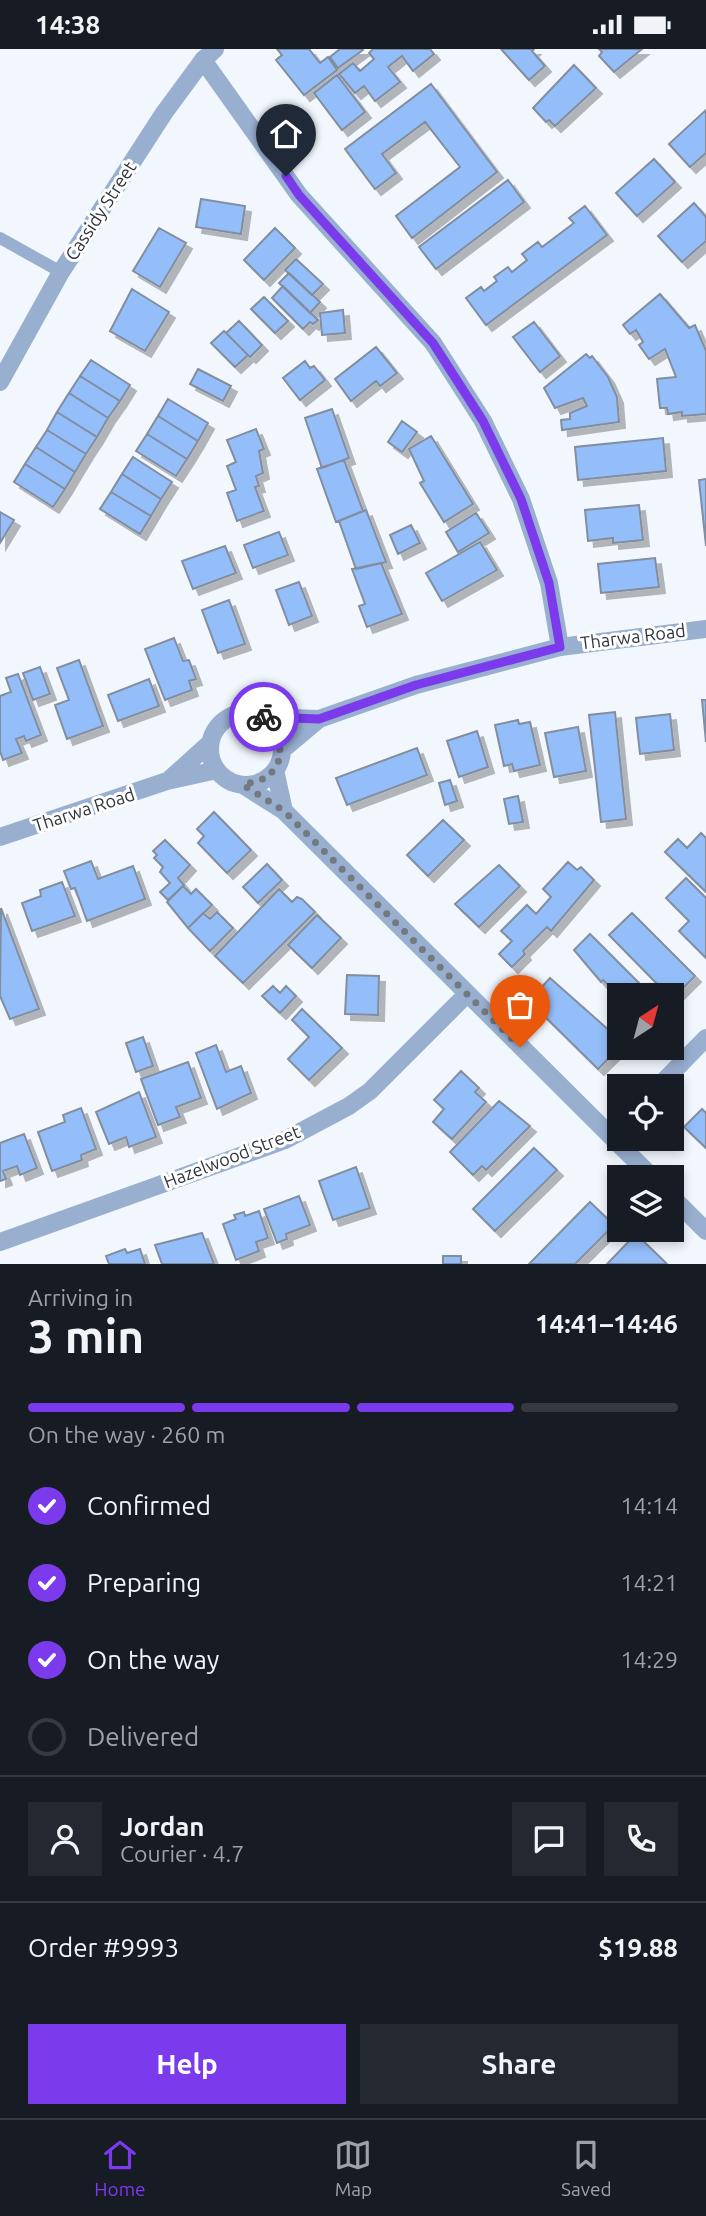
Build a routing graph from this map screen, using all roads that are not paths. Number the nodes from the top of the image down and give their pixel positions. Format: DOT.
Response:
graph roads {
  1 [pos="209,54"];
  2 [pos="0,238"];
  3 [pos="61,272"];
  4 [pos="0,382"];
  5 [pos="706,629"];
  6 [pos="560,647"];
  7 [pos="264,717"];
  8 [pos="319,719"];
  9 [pos="210,743"];
  10 [pos="282,750"];
  11 [pos="216,770"];
  12 [pos="275,770"];
  13 [pos="167,781"];
  14 [pos="243,785"];
  15 [pos="284,811"];
  16 [pos="0,837"];
  17 [pos="466,995"];
  18 [pos="706,1038"];
  19 [pos="671,1074"];
  20 [pos="607,1124"];
  21 [pos="631,1151"];
  22 [pos="642,1165"];
  23 [pos="684,1209"];
  24 [pos="706,1231"];
  25 [pos="0,1242"];
  1 -- 3 [label="street, Cassidy Street"];
  1 -- 6 [label="street"];
  2 -- 3 [label="lane"];
  3 -- 4 [label="street, Cassidy Street"];
  5 -- 6 [label="street, Tharwa Road"];
  6 -- 8 [label="street, Tharwa Road"];
  7 -- 8 [label="street, Tharwa Road"];
  7 -- 9 [label="street"];
  7 -- 10 [label="street"];
  8 -- 10 [label="street, Tharwa Road"];
  9 -- 11 [label="street"];
  9 -- 13 [label="street, Tharwa Road"];
  10 -- 12 [label="street"];
  11 -- 13 [label="street, Tharwa Road"];
  11 -- 14 [label="street"];
  12 -- 14 [label="street"];
  12 -- 15 [label="street"];
  13 -- 16 [label="street, Tharwa Road"];
  14 -- 15 [label="street"];
  15 -- 17 [label="street"];
  17 -- 20 [label="street"];
  17 -- 25 [label="street, Hazelwood Street"];
  18 -- 19 [label="street"];
  21 -- 22 [label="street"];
  23 -- 24 [label="street"];
}
